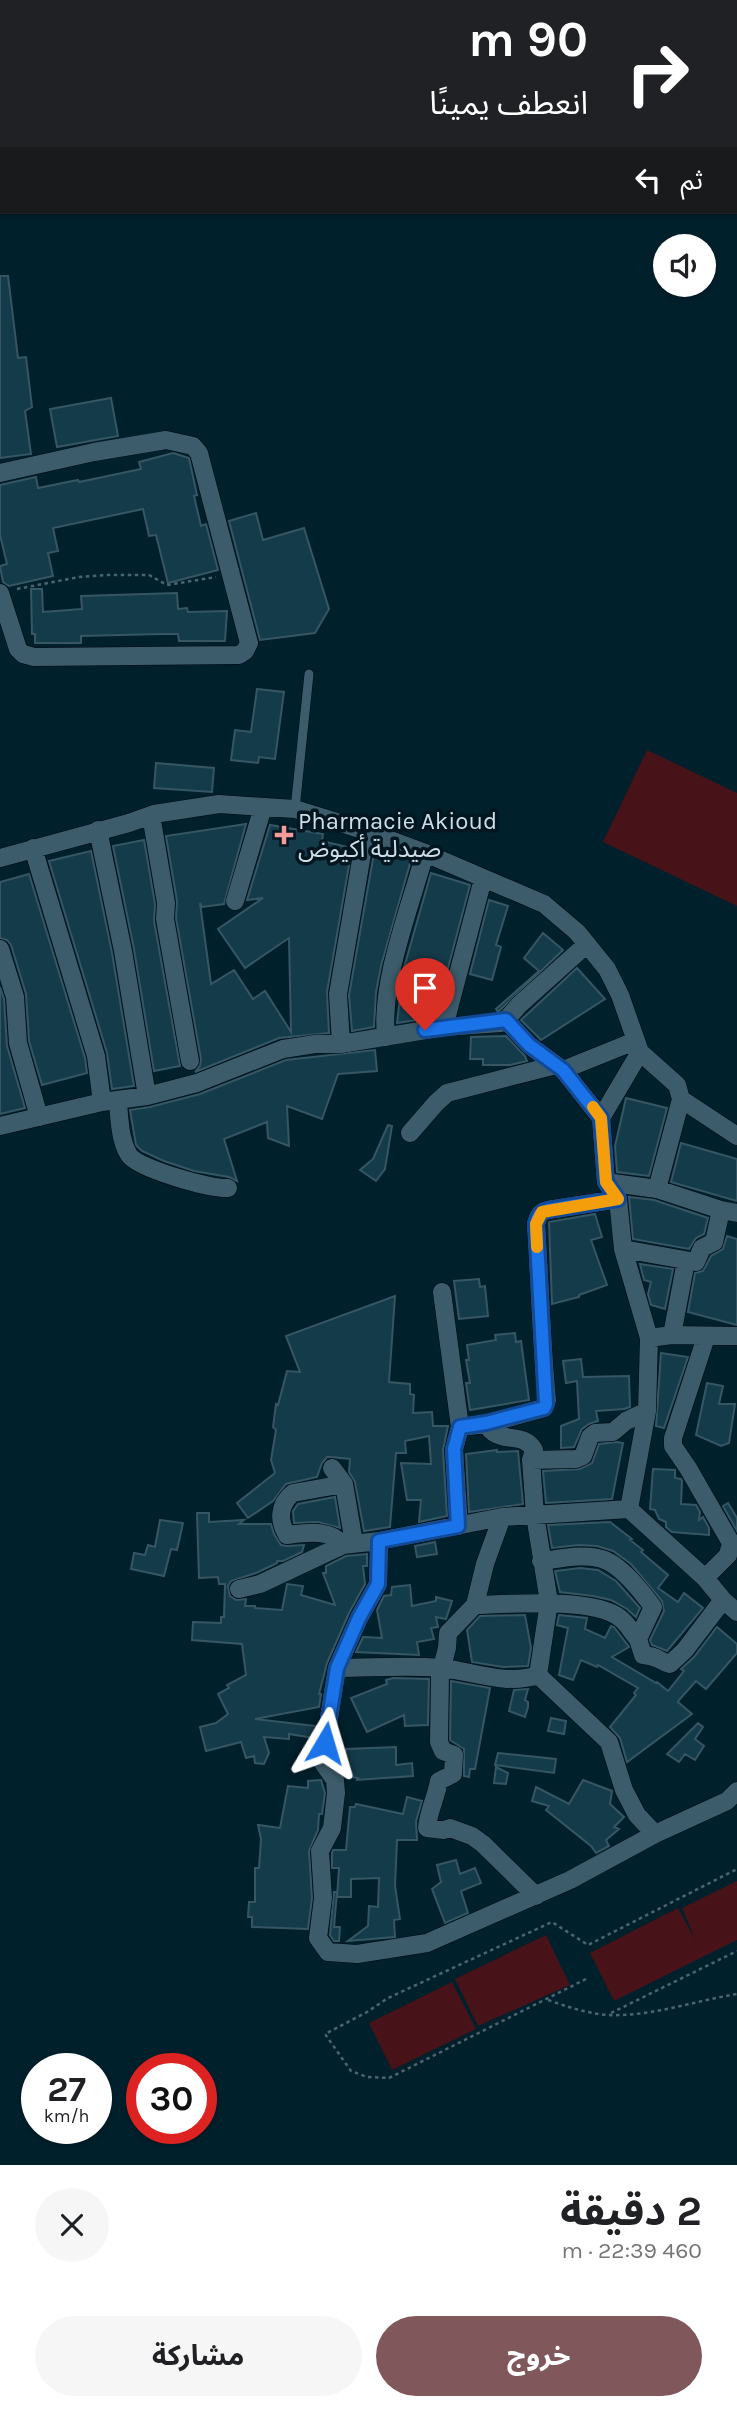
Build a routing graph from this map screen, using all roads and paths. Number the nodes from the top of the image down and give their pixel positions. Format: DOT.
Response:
graph roads {
  1 [pos="0,473"];
  2 [pos="232,573"];
  3 [pos="6,591"];
  4 [pos="309,674"];
  5 [pos="263,807"];
  6 [pos="295,809"];
  7 [pos="151,815"];
  8 [pos="98,830"];
  9 [pos="366,831"];
  10 [pos="33,848"];
  11 [pos="425,853"];
  12 [pos="0,858"];
  13 [pos="483,879"];
  14 [pos="235,901"];
  15 [pos="587,944"];
  16 [pos="0,949"];
  17 [pos="506,1020"];
  18 [pos="444,1027"];
  19 [pos="386,1037"];
  20 [pos="341,1044"];
  21 [pos="638,1047"];
  22 [pos="190,1060"];
  23 [pos="560,1067"];
  24 [pos="147,1096"];
  25 [pos="681,1099"];
  26 [pos="110,1101"];
  27 [pos="39,1117"];
  28 [pos="601,1118"];
  29 [pos="0,1126"];
  30 [pos="410,1133"];
  31 [pos="737,1136"];
  32 [pos="606,1182"];
  33 [pos="228,1188"];
  34 [pos="657,1189"];
  35 [pos="618,1199"];
  36 [pos="729,1211"];
  37 [pos="623,1249"];
  38 [pos="686,1261"];
  39 [pos="442,1292"];
  40 [pos="672,1335"];
  41 [pos="737,1336"];
  42 [pos="706,1337"];
  43 [pos="649,1338"];
  44 [pos="647,1411"];
  45 [pos="486,1423"];
  46 [pos="460,1427"];
  47 [pos="531,1460"];
  48 [pos="332,1468"];
  49 [pos="345,1483"];
  50 [pos="629,1509"];
  51 [pos="535,1516"];
  52 [pos="502,1517"];
  53 [pos="458,1526"];
  54 [pos="379,1541"];
  55 [pos="348,1544"];
  56 [pos="541,1561"];
  57 [pos="705,1578"];
  58 [pos="239,1589"];
  59 [pos="723,1600"];
  60 [pos="549,1602"];
  61 [pos="475,1605"];
  62 [pos="737,1612"];
  63 [pos="638,1639"];
  64 [pos="337,1668"];
  65 [pos="441,1668"];
  66 [pos="538,1675"];
  67 [pos="737,1791"];
  68 [pos="655,1834"];
  69 [pos="737,1869"];
  70 [pos="536,1896"];
  71 [pos="737,1951"];
  72 [pos="586,1979"];
  73 [pos="737,1994"];
  74 [pos="548,2000"];
  75 [pos="608,2015"];
  1 -- 2 [label="street"];
  2 -- 3 [label="path"];
  2 -- 3 [label="street"];
  4 -- 6 [label="lane"];
  5 -- 6 [label="street"];
  5 -- 7 [label="street"];
  5 -- 14 [label="street"];
  6 -- 9 [label="street"];
  7 -- 8 [label="street"];
  7 -- 22 [label="street"];
  8 -- 10 [label="street"];
  8 -- 24 [label="street"];
  9 -- 11 [label="street"];
  9 -- 20 [label="street"];
  10 -- 12 [label="street"];
  10 -- 26 [label="street"];
  11 -- 13 [label="street"];
  11 -- 19 [label="street"];
  13 -- 15 [label="street"];
  13 -- 18 [label="street"];
  15 -- 17 [label="street"];
  15 -- 21 [label="street"];
  16 -- 27 [label="street"];
  17 -- 18 [label="street"];
  17 -- 23 [label="street"];
  18 -- 19 [label="street"];
  19 -- 20 [label="street"];
  20 -- 24 [label="street"];
  21 -- 23 [label="street"];
  21 -- 25 [label="street"];
  21 -- 28 [label="street"];
  23 -- 28 [label="street"];
  23 -- 30 [label="street"];
  24 -- 26 [label="street"];
  25 -- 31 [label="street"];
  25 -- 34 [label="street"];
  26 -- 27 [label="street"];
  26 -- 33 [label="street"];
  27 -- 29 [label="street"];
  28 -- 32 [label="street"];
  32 -- 34 [label="street"];
  32 -- 35 [label="street"];
  34 -- 36 [label="street"];
  35 -- 37 [label="street"];
  35 -- 45 [label="street"];
  36 -- 38 [label="street"];
  37 -- 38 [label="street"];
  37 -- 43 [label="street"];
  38 -- 40 [label="street"];
  39 -- 46 [label="street"];
  40 -- 42 [label="street"];
  40 -- 43 [label="street"];
  41 -- 42 [label="street"];
  42 -- 57 [label="street"];
  43 -- 44 [label="street"];
  44 -- 47 [label="street"];
  44 -- 50 [label="street"];
  45 -- 46 [label="street"];
  45 -- 47 [label="street"];
  46 -- 53 [label="street"];
  47 -- 51 [label="street"];
  48 -- 49 [label="street"];
  49 -- 55 [label="street"];
  49 -- 55 [label="street"];
  50 -- 51 [label="street"];
  50 -- 57 [label="street"];
  51 -- 52 [label="street"];
  51 -- 56 [label="street"];
  52 -- 53 [label="street"];
  52 -- 61 [label="street"];
  53 -- 54 [label="street"];
  54 -- 55 [label="street"];
  54 -- 64 [label="street"];
  55 -- 58 [label="street"];
  56 -- 60 [label="street"];
  56 -- 63 [label="street"];
  57 -- 59 [label="street"];
  59 -- 62 [label="street"];
  59 -- 63 [label="street"];
  60 -- 61 [label="street"];
  60 -- 63 [label="street"];
  60 -- 66 [label="street"];
  61 -- 65 [label="street"];
  64 -- 65 [label="street"];
  64 -- 70 [label="street"];
  65 -- 66 [label="street"];
  65 -- 70 [label="street"];
  66 -- 68 [label="street"];
  67 -- 68 [label="street"];
  68 -- 70 [label="street"];
  69 -- 74 [label="path"];
  71 -- 75 [label="path"];
  72 -- 74 [label="path"];
  73 -- 75 [label="path"];
  74 -- 75 [label="path"];
}
